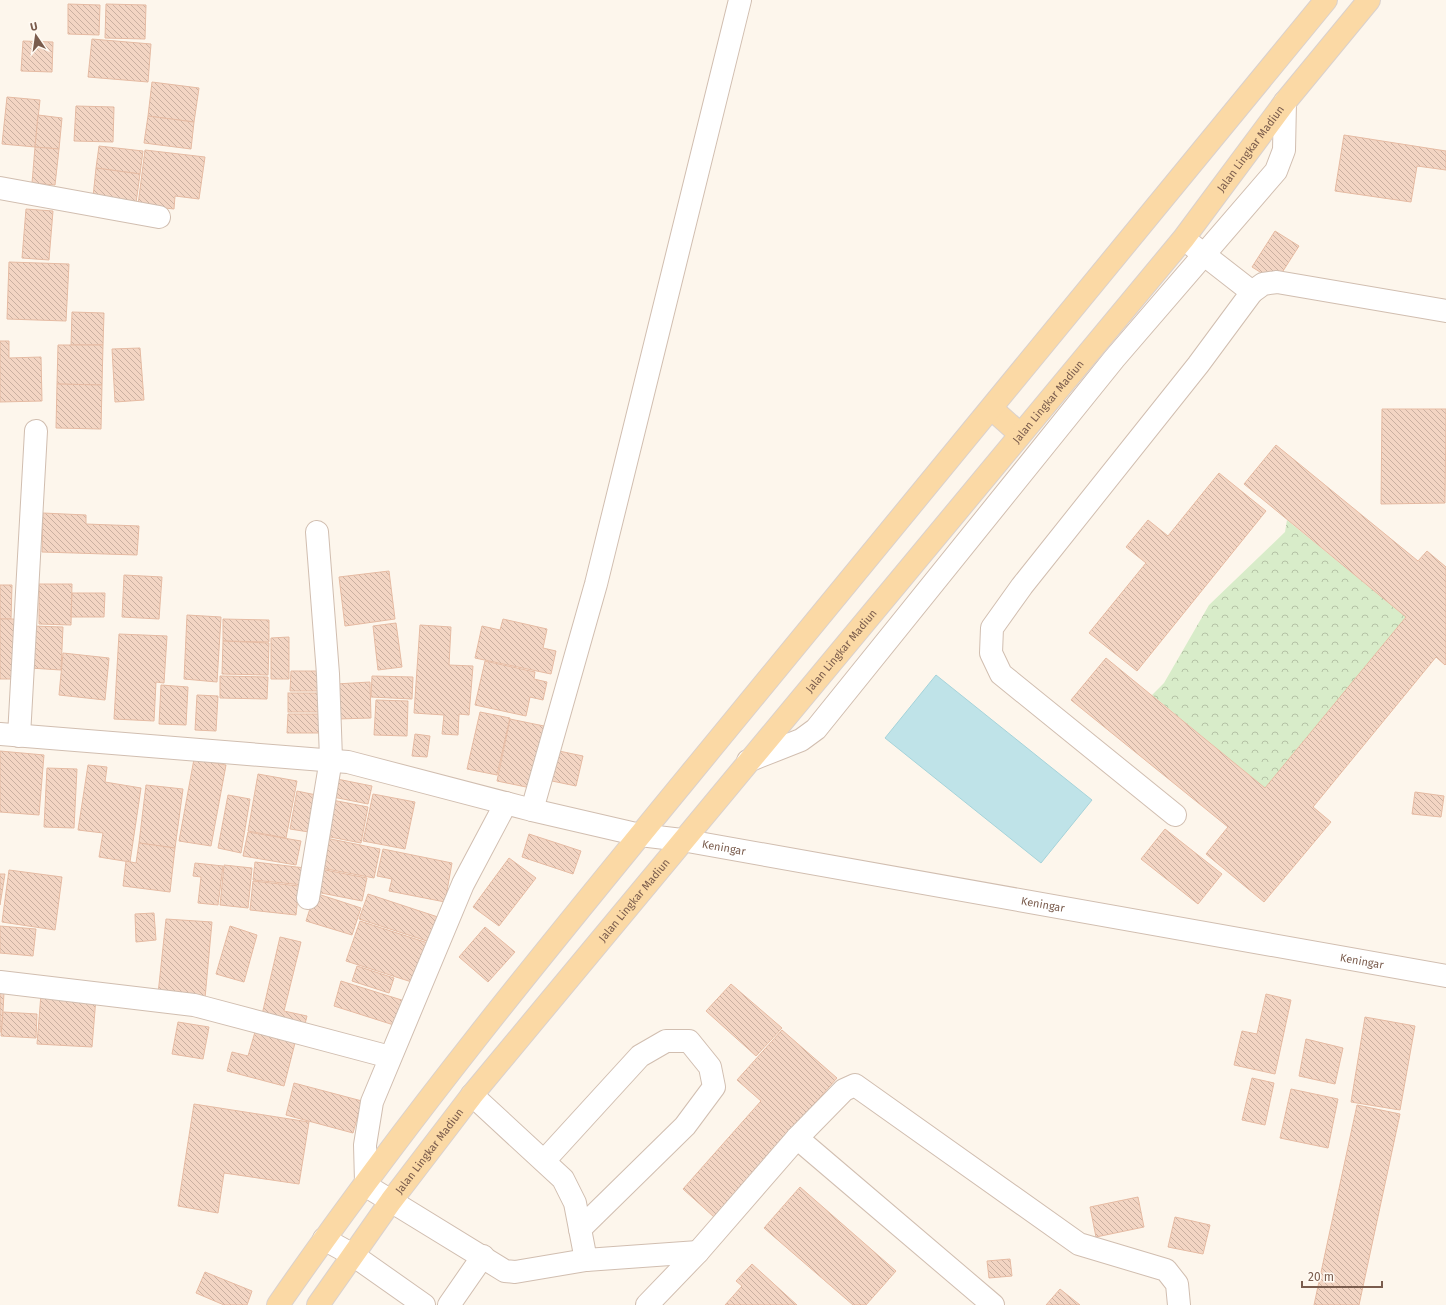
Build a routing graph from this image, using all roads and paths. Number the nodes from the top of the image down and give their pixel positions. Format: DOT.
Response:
graph roads {
  1 [pos="740,0"];
  2 [pos="1326,0"];
  3 [pos="1369,0"];
  4 [pos="1285,102"];
  5 [pos="0,188"];
  6 [pos="159,217"];
  7 [pos="1184,238"];
  8 [pos="1203,255"];
  9 [pos="1252,292"];
  10 [pos="1446,311"];
  11 [pos="992,409"];
  12 [pos="36,431"];
  13 [pos="1020,434"];
  14 [pos="317,532"];
  15 [pos="9,735"];
  16 [pos="331,759"];
  17 [pos="748,760"];
  18 [pos="506,803"];
  19 [pos="532,810"];
  20 [pos="1175,815"];
  21 [pos="640,834"];
  22 [pos="682,840"];
  23 [pos="308,898"];
  24 [pos="1446,976"];
  25 [pos="0,982"];
  26 [pos="390,1057"];
  27 [pos="472,1095"];
  28 [pos="797,1138"];
  29 [pos="544,1161"];
  30 [pos="366,1182"];
  31 [pos="391,1201"];
  32 [pos="580,1229"];
  33 [pos="324,1239"];
  34 [pos="698,1252"];
  35 [pos="353,1255"];
  36 [pos="483,1256"];
  37 [pos="586,1260"];
  38 [pos="278,1305"];
  39 [pos="318,1305"];
  40 [pos="424,1305"];
  41 [pos="449,1305"];
  42 [pos="647,1305"];
  43 [pos="993,1305"];
  44 [pos="1179,1305"];
  1 -- 19 [label="street"];
  2 -- 11 [label="main road"];
  3 -- 4 [label="main road, Jalan Lingkar Madiun"];
  4 -- 7 [label="main road, Jalan Lingkar Madiun"];
  4 -- 8 [label="street"];
  5 -- 6 [label="street"];
  7 -- 8 [label="street"];
  7 -- 13 [label="main road, Jalan Lingkar Madiun"];
  8 -- 9 [label="street"];
  8 -- 17 [label="street"];
  9 -- 10 [label="street"];
  9 -- 20 [label="street"];
  11 -- 13 [label="main road"];
  11 -- 21 [label="main road"];
  12 -- 15 [label="street"];
  13 -- 17 [label="main road, Jalan Lingkar Madiun"];
  14 -- 16 [label="street"];
  15 -- 16 [label="street, Keningar"];
  16 -- 18 [label="street, Keningar"];
  16 -- 23 [label="street"];
  17 -- 22 [label="main road, Jalan Lingkar Madiun"];
  18 -- 19 [label="street, Keningar"];
  18 -- 26 [label="street"];
  19 -- 21 [label="street, Keningar"];
  21 -- 22 [label="street, Keningar"];
  21 -- 30 [label="main road"];
  22 -- 24 [label="street, Keningar"];
  22 -- 27 [label="main road, Jalan Lingkar Madiun"];
  25 -- 26 [label="street"];
  26 -- 30 [label="street"];
  27 -- 29 [label="street"];
  27 -- 31 [label="main road, Jalan Lingkar Madiun"];
  28 -- 34 [label="street"];
  28 -- 43 [label="street"];
  28 -- 44 [label="street"];
  29 -- 32 [label="street"];
  29 -- 32 [label="street"];
  30 -- 31 [label="street"];
  30 -- 33 [label="main road"];
  31 -- 35 [label="main road, Jalan Lingkar Madiun"];
  31 -- 36 [label="street"];
  32 -- 37 [label="street"];
  33 -- 35 [label="street"];
  33 -- 38 [label="main road"];
  34 -- 37 [label="street"];
  34 -- 42 [label="street"];
  35 -- 39 [label="main road, Jalan Lingkar Madiun"];
  35 -- 40 [label="street"];
  36 -- 37 [label="street"];
  36 -- 41 [label="street"];
}
